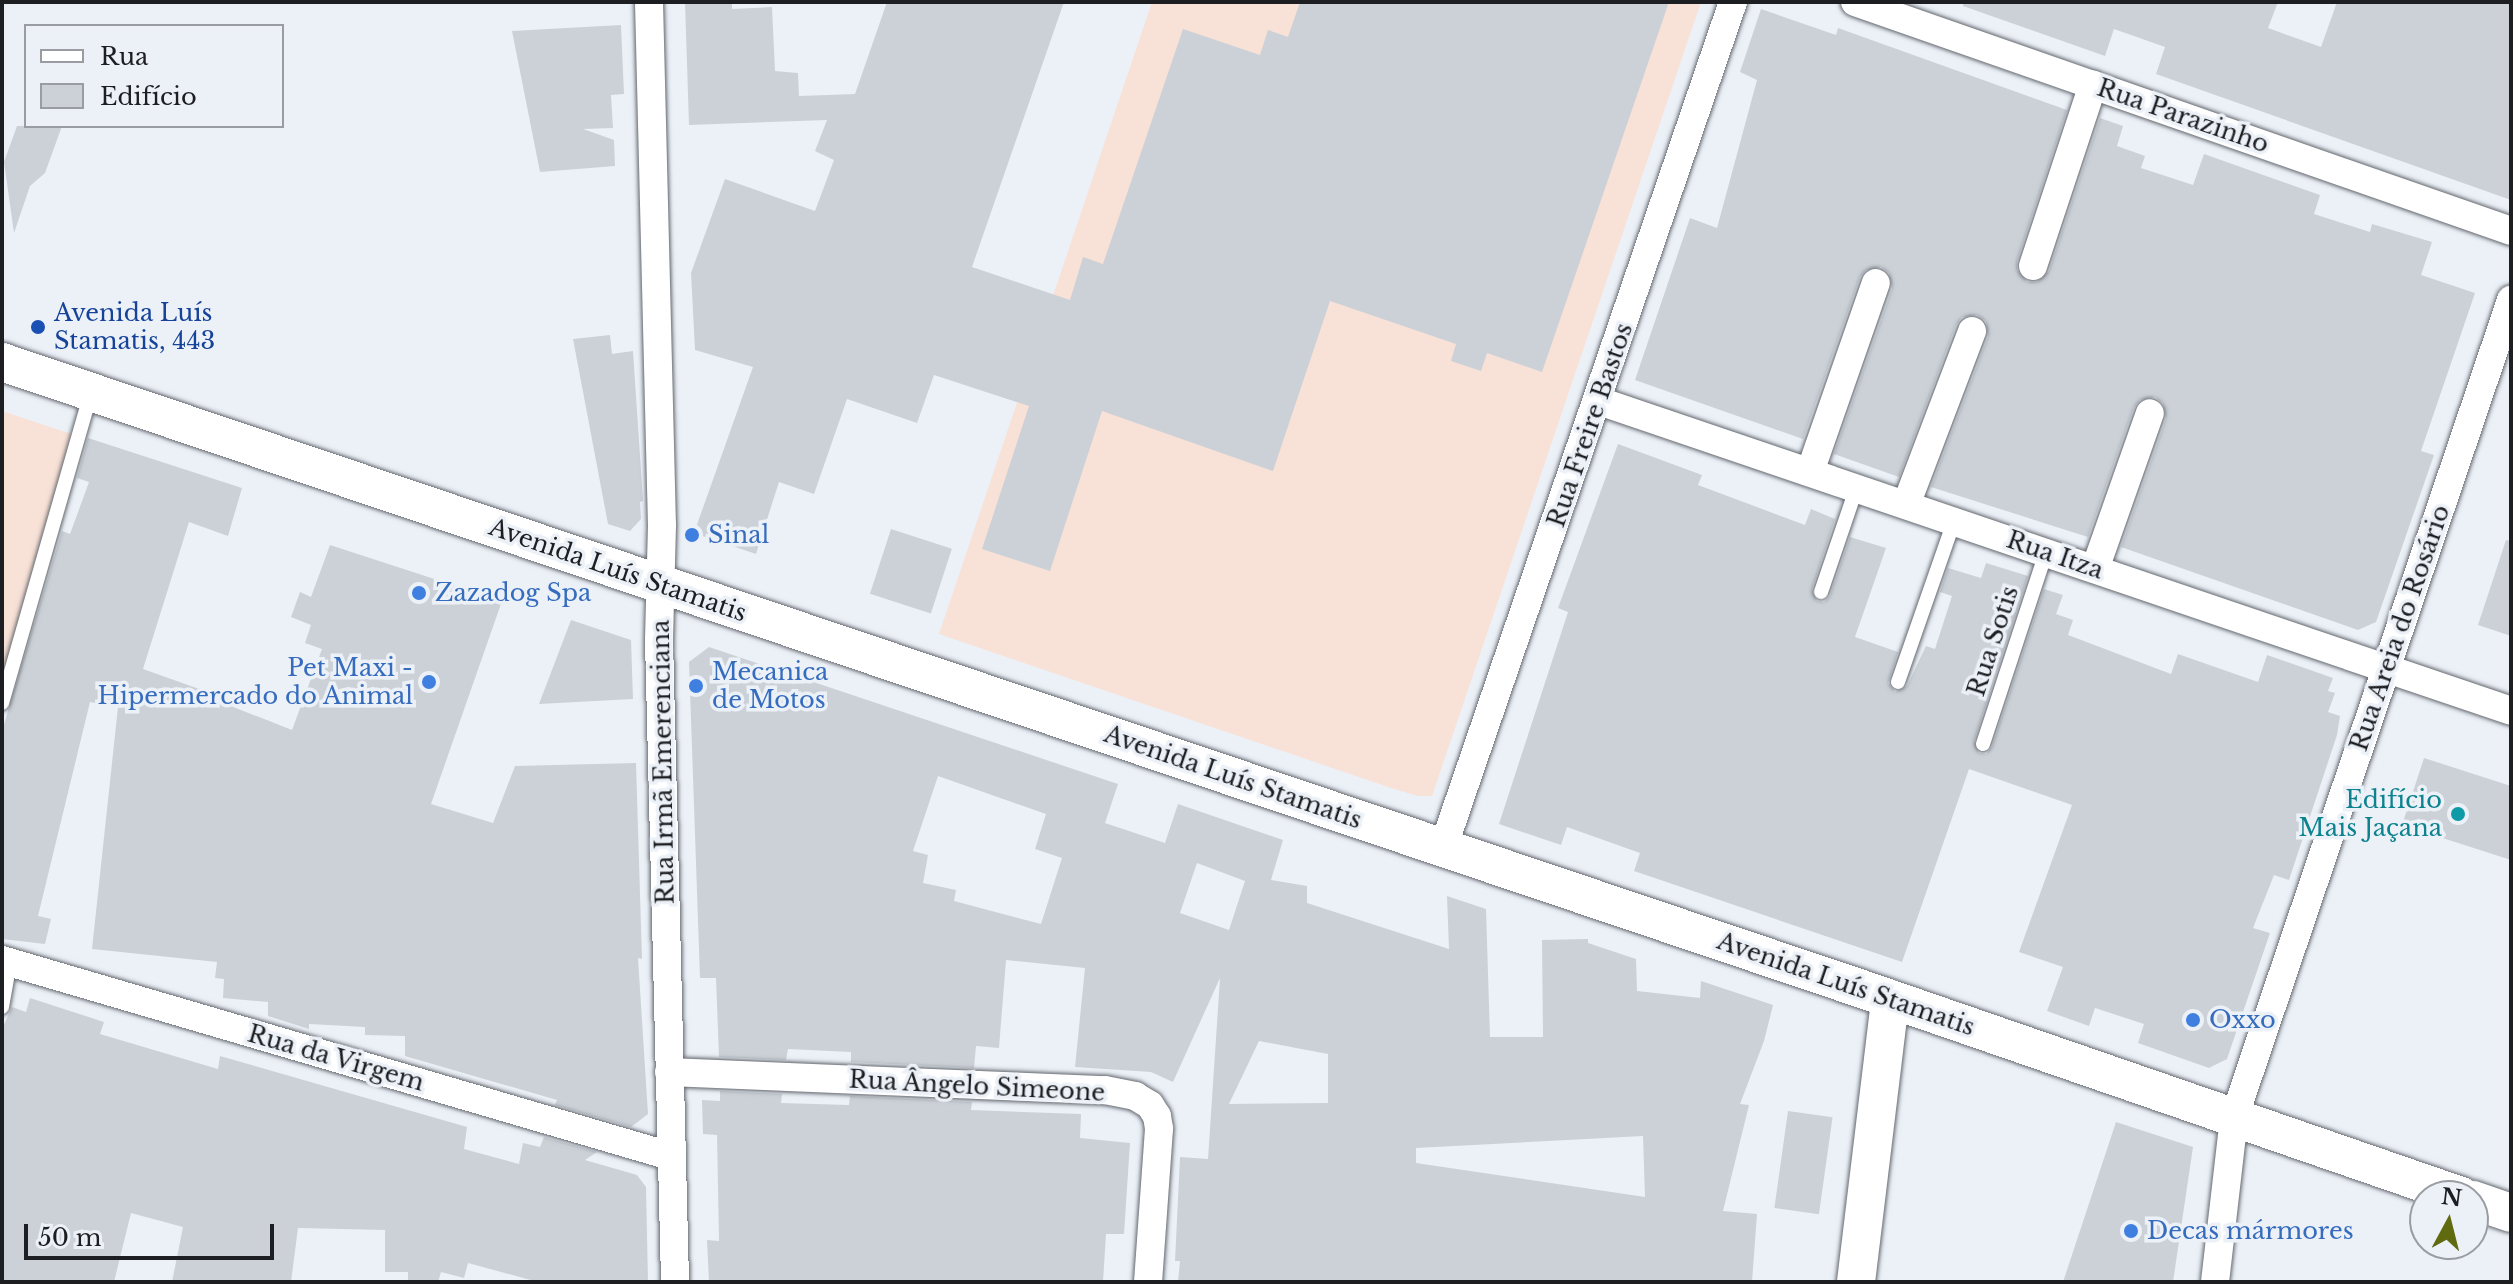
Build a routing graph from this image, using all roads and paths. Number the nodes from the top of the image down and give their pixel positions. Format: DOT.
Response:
graph roads {
  1 [pos="649,2"];
  2 [pos="1733,2"];
  3 [pos="1855,2"];
  4 [pos="2093,85"];
  5 [pos="2511,231"];
  6 [pos="2033,266"];
  7 [pos="1876,283"];
  8 [pos="2511,300"];
  9 [pos="1972,331"];
  10 [pos="2,362"];
  11 [pos="91,392"];
  12 [pos="1599,401"];
  13 [pos="2150,413"];
  14 [pos="1810,472"];
  15 [pos="1856,489"];
  16 [pos="1906,505"];
  17 [pos="1954,521"];
  18 [pos="2046,552"];
  19 [pos="2095,569"];
  20 [pos="663,584"];
  21 [pos="1821,592"];
  22 [pos="2387,667"];
  23 [pos="1898,682"];
  24 [pos="2,703"];
  25 [pos="2511,711"];
  26 [pos="1983,744"];
  27 [pos="1443,848"];
  28 [pos="6,961"];
  29 [pos="1890,999"];
  30 [pos="2,1007"];
  31 [pos="669,1072"];
  32 [pos="2234,1118"];
  33 [pos="670,1156"];
  34 [pos="2414,1180"];
  35 [pos="2489,1205"];
  36 [pos="2511,1213"];
  37 [pos="675,1282"];
  38 [pos="1148,1282"];
  39 [pos="1856,1282"];
  40 [pos="2215,1282"];
  1 -- 20 [label="street, Rua Irmã Emerenciana"];
  2 -- 12 [label="street, Rua Freire Bastos"];
  3 -- 4 [label="street, Rua Parazinho"];
  4 -- 5 [label="street, Rua Parazinho"];
  4 -- 6 [label="street"];
  7 -- 14 [label="street"];
  8 -- 22 [label="street, Rua Areia do Rosário"];
  9 -- 16 [label="street"];
  10 -- 11 [label="main road, Avenida Luís Stamatis"];
  11 -- 20 [label="main road, Avenida Luís Stamatis"];
  11 -- 24 [label="lane"];
  12 -- 14 [label="street, Rua Itza"];
  12 -- 27 [label="street, Rua Freire Bastos"];
  13 -- 19 [label="street"];
  14 -- 15 [label="street, Rua Itza"];
  15 -- 16 [label="street, Rua Itza"];
  15 -- 21 [label="lane"];
  16 -- 17 [label="street, Rua Itza"];
  17 -- 18 [label="street, Rua Itza"];
  17 -- 23 [label="lane"];
  18 -- 19 [label="street, Rua Itza"];
  18 -- 26 [label="lane, Rua Sotis"];
  19 -- 22 [label="street, Rua Itza"];
  20 -- 27 [label="main road, Avenida Luís Stamatis"];
  20 -- 31 [label="street, Rua Irmã Emerenciana"];
  22 -- 25 [label="street, Rua Itza"];
  22 -- 32 [label="street, Rua Areia do Rosário"];
  27 -- 29 [label="main road, Avenida Luís Stamatis"];
  28 -- 30 [label="lane"];
  28 -- 33 [label="street, Rua da Virgem"];
  29 -- 32 [label="main road, Avenida Luís Stamatis"];
  29 -- 39 [label="main road"];
  31 -- 33 [label="street, Rua Irmã Emerenciana"];
  31 -- 38 [label="street, Rua Ângelo Simeone"];
  32 -- 34 [label="main road, Avenida Luís Stamatis"];
  32 -- 40 [label="street, Rua Areia do Rosário"];
  33 -- 37 [label="street, Rua Irmã Emerenciana"];
  35 -- 36 [label="main road"];
}
